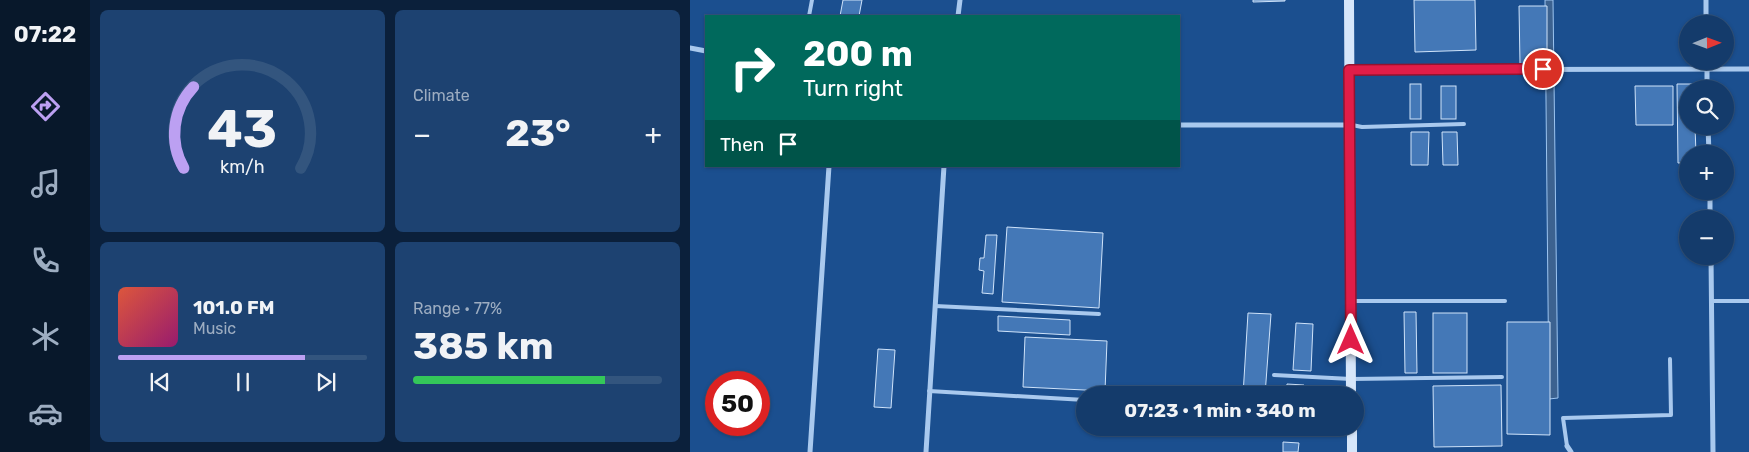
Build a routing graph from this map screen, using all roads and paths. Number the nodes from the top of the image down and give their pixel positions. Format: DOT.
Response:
graph roads {
  1 [pos="812,0"];
  2 [pos="960,0"];
  3 [pos="1349,0"];
  4 [pos="1706,0"];
  5 [pos="809,15"];
  6 [pos="958,15"];
  7 [pos="1706,15"];
  8 [pos="690,48"];
  9 [pos="705,51"];
  10 [pos="1679,69"];
  11 [pos="1734,69"];
  12 [pos="1749,69"];
  13 [pos="1349,70"];
  14 [pos="1464,124"];
  15 [pos="1180,125"];
  16 [pos="1349,125"];
  17 [pos="829,167"];
  18 [pos="944,167"];
  19 [pos="1711,265"];
  20 [pos="1350,301"];
  21 [pos="1505,301"];
  22 [pos="1712,301"];
  23 [pos="1749,301"];
  24 [pos="935,306"];
  25 [pos="1098,314"];
  26 [pos="1670,359"];
  27 [pos="1274,375"];
  28 [pos="1502,377"];
  29 [pos="1351,378"];
  30 [pos="1351,386"];
  31 [pos="929,391"];
  32 [pos="1076,399"];
  33 [pos="1352,436"];
  34 [pos="1567,446"];
  35 [pos="810,452"];
  36 [pos="926,452"];
  37 [pos="1352,452"];
  38 [pos="1571,452"];
  39 [pos="1713,452"];
  1 -- 5 [label="lane"];
  2 -- 6 [label="street"];
  3 -- 13 [label="main road"];
  4 -- 7 [label="street"];
  8 -- 9 [label="street"];
  10 -- 13 [label="street"];
  11 -- 12 [label="street"];
  13 -- 16 [label="main road"];
  14 -- 16 [label="lane"];
  15 -- 16 [label="street"];
  16 -- 20 [label="main road"];
  17 -- 35 [label="street"];
  18 -- 24 [label="street"];
  19 -- 22 [label="street"];
  20 -- 21 [label="lane"];
  20 -- 29 [label="main road"];
  22 -- 23 [label="lane"];
  22 -- 39 [label="street"];
  24 -- 25 [label="lane"];
  24 -- 31 [label="street"];
  26 -- 34 [label="lane"];
  27 -- 29 [label="lane"];
  28 -- 29 [label="lane"];
  29 -- 30 [label="main road"];
  31 -- 32 [label="lane"];
  31 -- 36 [label="street"];
  33 -- 37 [label="main road"];
  34 -- 38 [label="street"];
}
